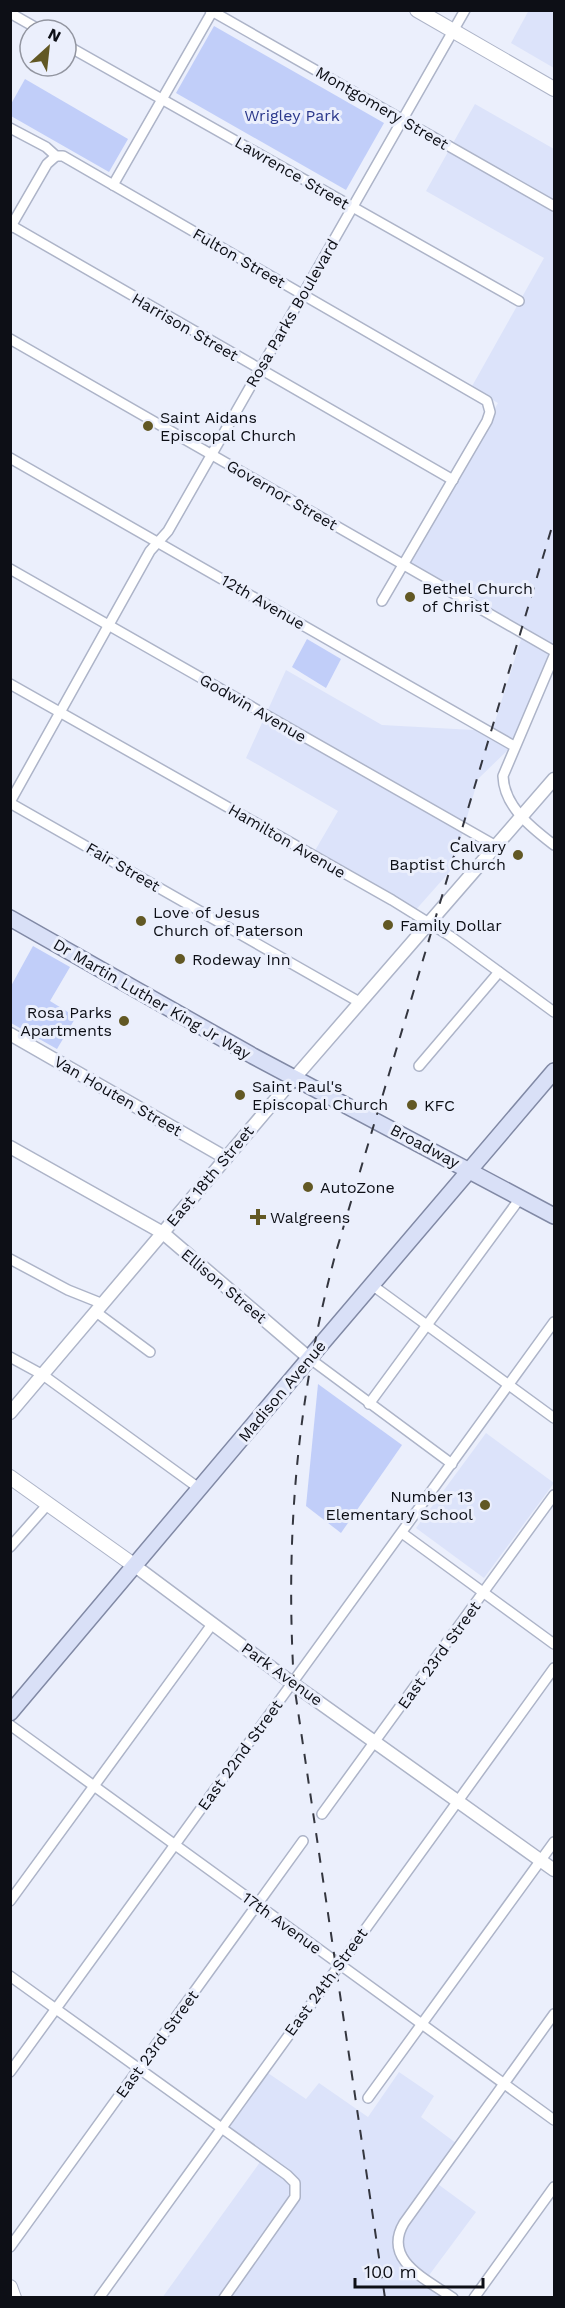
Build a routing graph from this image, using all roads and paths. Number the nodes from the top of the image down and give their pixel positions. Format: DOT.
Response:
graph roads {
  1 [pos="417,10"];
  2 [pos="465,10"];
  3 [pos="211,11"];
  4 [pos="454,31"];
  5 [pos="78,52"];
  6 [pos="555,89"];
  7 [pos="162,99"];
  8 [pos="404,120"];
  9 [pos="10,128"];
  10 [pos="56,156"];
  11 [pos="113,185"];
  12 [pos="555,206"];
  13 [pos="353,207"];
  14 [pos="11,227"];
  15 [pos="303,294"];
  16 [pos="519,301"];
  17 [pos="10,339"];
  18 [pos="259,370"];
  19 [pos="211,455"];
  20 [pos="10,458"];
  21 [pos="453,480"];
  22 [pos="158,542"];
  23 [pos="404,564"];
  24 [pos="10,569"];
  25 [pos="382,601"];
  26 [pos="110,626"];
  27 [pos="555,651"];
  28 [pos="555,656"];
  29 [pos="10,684"];
  30 [pos="61,713"];
  31 [pos="514,746"];
  32 [pos="555,779"];
  33 [pos="10,802"];
  34 [pos="522,818"];
  35 [pos="555,845"];
  36 [pos="496,846"];
  37 [pos="10,918"];
  38 [pos="429,924"];
  39 [pos="499,972"];
  40 [pos="361,1003"];
  41 [pos="555,1012"];
  42 [pos="10,1034"];
  43 [pos="419,1066"];
  44 [pos="555,1071"];
  45 [pos="295,1078"];
  46 [pos="10,1147"];
  47 [pos="225,1158"];
  48 [pos="470,1170"];
  49 [pos="521,1197"];
  50 [pos="555,1216"];
  51 [pos="163,1233"];
  52 [pos="10,1259"];
  53 [pos="372,1285"];
  54 [pos="100,1308"];
  55 [pos="555,1322"];
  56 [pos="427,1325"];
  57 [pos="150,1352"];
  58 [pos="10,1357"];
  59 [pos="309,1358"];
  60 [pos="43,1375"];
  61 [pos="509,1385"];
  62 [pos="369,1404"];
  63 [pos="10,1413"];
  64 [pos="555,1418"];
  65 [pos="452,1464"];
  66 [pos="10,1477"];
  67 [pos="200,1489"];
  68 [pos="555,1495"];
  69 [pos="48,1504"];
  70 [pos="402,1533"];
  71 [pos="10,1547"];
  72 [pos="135,1566"];
  73 [pos="484,1593"];
  74 [pos="213,1623"];
  75 [pos="555,1644"];
  76 [pos="555,1668"];
  77 [pos="292,1683"];
  78 [pos="10,1713"];
  79 [pos="10,1725"];
  80 [pos="377,1741"];
  81 [pos="94,1786"];
  82 [pos="459,1800"];
  83 [pos="322,1814"];
  84 [pos="303,1841"];
  85 [pos="555,1842"];
  86 [pos="176,1845"];
  87 [pos="541,1860"];
  88 [pos="555,1870"];
  89 [pos="10,1901"];
  90 [pos="257,1905"];
  91 [pos="338,1964"];
  92 [pos="10,1976"];
  93 [pos="56,2009"];
  94 [pos="555,2014"];
  95 [pos="422,2024"];
  96 [pos="138,2069"];
  97 [pos="10,2073"];
  98 [pos="505,2084"];
  99 [pos="368,2097"];
  100 [pos="555,2120"];
  101 [pos="222,2128"];
  102 [pos="555,2187"];
  103 [pos="10,2247"];
  104 [pos="10,2287"];
  105 [pos="14,2298"];
  106 [pos="99,2298"];
  107 [pos="224,2298"];
  108 [pos="453,2298"];
  109 [pos="474,2298"];
  1 -- 4 [label="main road"];
  2 -- 4 [label="street, Rosa Parks Boulevard"];
  3 -- 7 [label="street"];
  3 -- 8 [label="street, Montgomery Street"];
  4 -- 6 [label="main road"];
  4 -- 8 [label="street, Rosa Parks Boulevard"];
  5 -- 7 [label="street, Lawrence Street"];
  7 -- 11 [label="street"];
  7 -- 13 [label="street, Lawrence Street"];
  8 -- 12 [label="street, Montgomery Street"];
  8 -- 13 [label="street, Rosa Parks Boulevard"];
  9 -- 10 [label="street, Fulton Street"];
  10 -- 11 [label="street, Fulton Street"];
  10 -- 14 [label="street"];
  11 -- 15 [label="street, Fulton Street"];
  13 -- 15 [label="street, Rosa Parks Boulevard"];
  13 -- 16 [label="street, Lawrence Street"];
  14 -- 18 [label="street, Harrison Street"];
  15 -- 18 [label="street, Rosa Parks Boulevard"];
  15 -- 21 [label="street, Fulton Street"];
  17 -- 19 [label="street, Governor Street"];
  18 -- 19 [label="street, Rosa Parks Boulevard"];
  18 -- 21 [label="street, Harrison Street"];
  19 -- 22 [label="street, Rosa Parks Boulevard"];
  19 -- 23 [label="street, Governor Street"];
  20 -- 22 [label="street, 12th Avenue"];
  21 -- 23 [label="street, Fulton Street"];
  22 -- 26 [label="street, Rosa Parks Boulevard"];
  22 -- 31 [label="street, 12th Avenue"];
  23 -- 25 [label="street, Fulton Street"];
  23 -- 27 [label="street, Governor Street"];
  24 -- 26 [label="street, Godwin Avenue"];
  26 -- 30 [label="street, Rosa Parks Boulevard"];
  26 -- 36 [label="street, Godwin Avenue"];
  28 -- 31 [label="street"];
  29 -- 30 [label="street, Hamilton Avenue"];
  30 -- 33 [label="street, Rosa Parks Boulevard"];
  30 -- 38 [label="street, Hamilton Avenue"];
  31 -- 34 [label="street"];
  32 -- 34 [label="street, East 18th Street"];
  33 -- 40 [label="street, Fair Street"];
  34 -- 35 [label="street"];
  34 -- 36 [label="street, East 18th Street"];
  36 -- 38 [label="street, East 18th Street"];
  37 -- 45 [label="main road, Dr Martin Luther King Jr Way"];
  38 -- 39 [label="street, Hamilton Avenue"];
  38 -- 40 [label="street, East 18th Street"];
  39 -- 41 [label="street, Hamilton Avenue"];
  39 -- 43 [label="street"];
  40 -- 45 [label="street, East 18th Street"];
  42 -- 47 [label="street, Van Houten Street"];
  44 -- 48 [label="main road, Madison Avenue"];
  45 -- 47 [label="street, East 18th Street"];
  45 -- 48 [label="main road, Broadway"];
  46 -- 51 [label="street, Ellison Street"];
  47 -- 51 [label="street, East 18th Street"];
  48 -- 49 [label="main road, Broadway"];
  48 -- 53 [label="main road, Madison Avenue"];
  49 -- 50 [label="main road, Broadway"];
  49 -- 56 [label="street"];
  51 -- 54 [label="street, East 18th Street"];
  51 -- 59 [label="street, Ellison Street"];
  52 -- 54 [label="street"];
  53 -- 56 [label="street"];
  53 -- 59 [label="main road, Madison Avenue"];
  54 -- 57 [label="street"];
  54 -- 60 [label="street, East 18th Street"];
  55 -- 61 [label="street, East 22nd Street"];
  56 -- 61 [label="street"];
  56 -- 62 [label="street"];
  58 -- 60 [label="street"];
  59 -- 62 [label="street"];
  59 -- 67 [label="main road, Madison Avenue"];
  60 -- 63 [label="street, East 18th Street"];
  60 -- 67 [label="street"];
  61 -- 64 [label="street"];
  61 -- 65 [label="street, East 22nd Street"];
  62 -- 65 [label="street"];
  65 -- 70 [label="street, East 22nd Street"];
  66 -- 69 [label="main road, Park Avenue"];
  67 -- 72 [label="main road, Madison Avenue"];
  68 -- 73 [label="street, East 23rd Street"];
  69 -- 71 [label="street"];
  69 -- 72 [label="main road, Park Avenue"];
  70 -- 73 [label="street"];
  70 -- 77 [label="street, East 22nd Street"];
  72 -- 74 [label="street, Park Avenue"];
  72 -- 78 [label="main road, Madison Avenue"];
  73 -- 75 [label="street"];
  73 -- 80 [label="street, East 23rd Street"];
  74 -- 77 [label="street, Park Avenue"];
  74 -- 81 [label="street"];
  76 -- 82 [label="street, East 24th Street"];
  77 -- 80 [label="street, Park Avenue"];
  77 -- 86 [label="street, East 22nd Street"];
  79 -- 81 [label="street, 17th Avenue"];
  80 -- 82 [label="street, Park Avenue"];
  80 -- 83 [label="street, East 23rd Street"];
  81 -- 86 [label="street, 17th Avenue"];
  81 -- 89 [label="street"];
  82 -- 87 [label="street, Park Avenue"];
  82 -- 91 [label="street, East 24th Street"];
  84 -- 90 [label="street, East 23rd Street"];
  85 -- 87 [label="street"];
  86 -- 90 [label="street, 17th Avenue"];
  86 -- 93 [label="street, East 22nd Street"];
  87 -- 88 [label="street, Park Avenue"];
  87 -- 95 [label="street"];
  90 -- 91 [label="street, 17th Avenue"];
  90 -- 96 [label="street, East 23rd Street"];
  91 -- 95 [label="street, 17th Avenue"];
  91 -- 101 [label="street, East 24th Street"];
  92 -- 93 [label="street"];
  93 -- 96 [label="street"];
  93 -- 97 [label="street, East 22nd Street"];
  94 -- 98 [label="street"];
  95 -- 98 [label="street, 17th Avenue"];
  95 -- 99 [label="street"];
  96 -- 101 [label="street"];
  96 -- 103 [label="street, East 23rd Street"];
  98 -- 100 [label="street, 17th Avenue"];
  98 -- 108 [label="street"];
  101 -- 106 [label="street, East 24th Street"];
  101 -- 107 [label="street"];
  102 -- 109 [label="street"];
  104 -- 105 [label="main road"];
}
